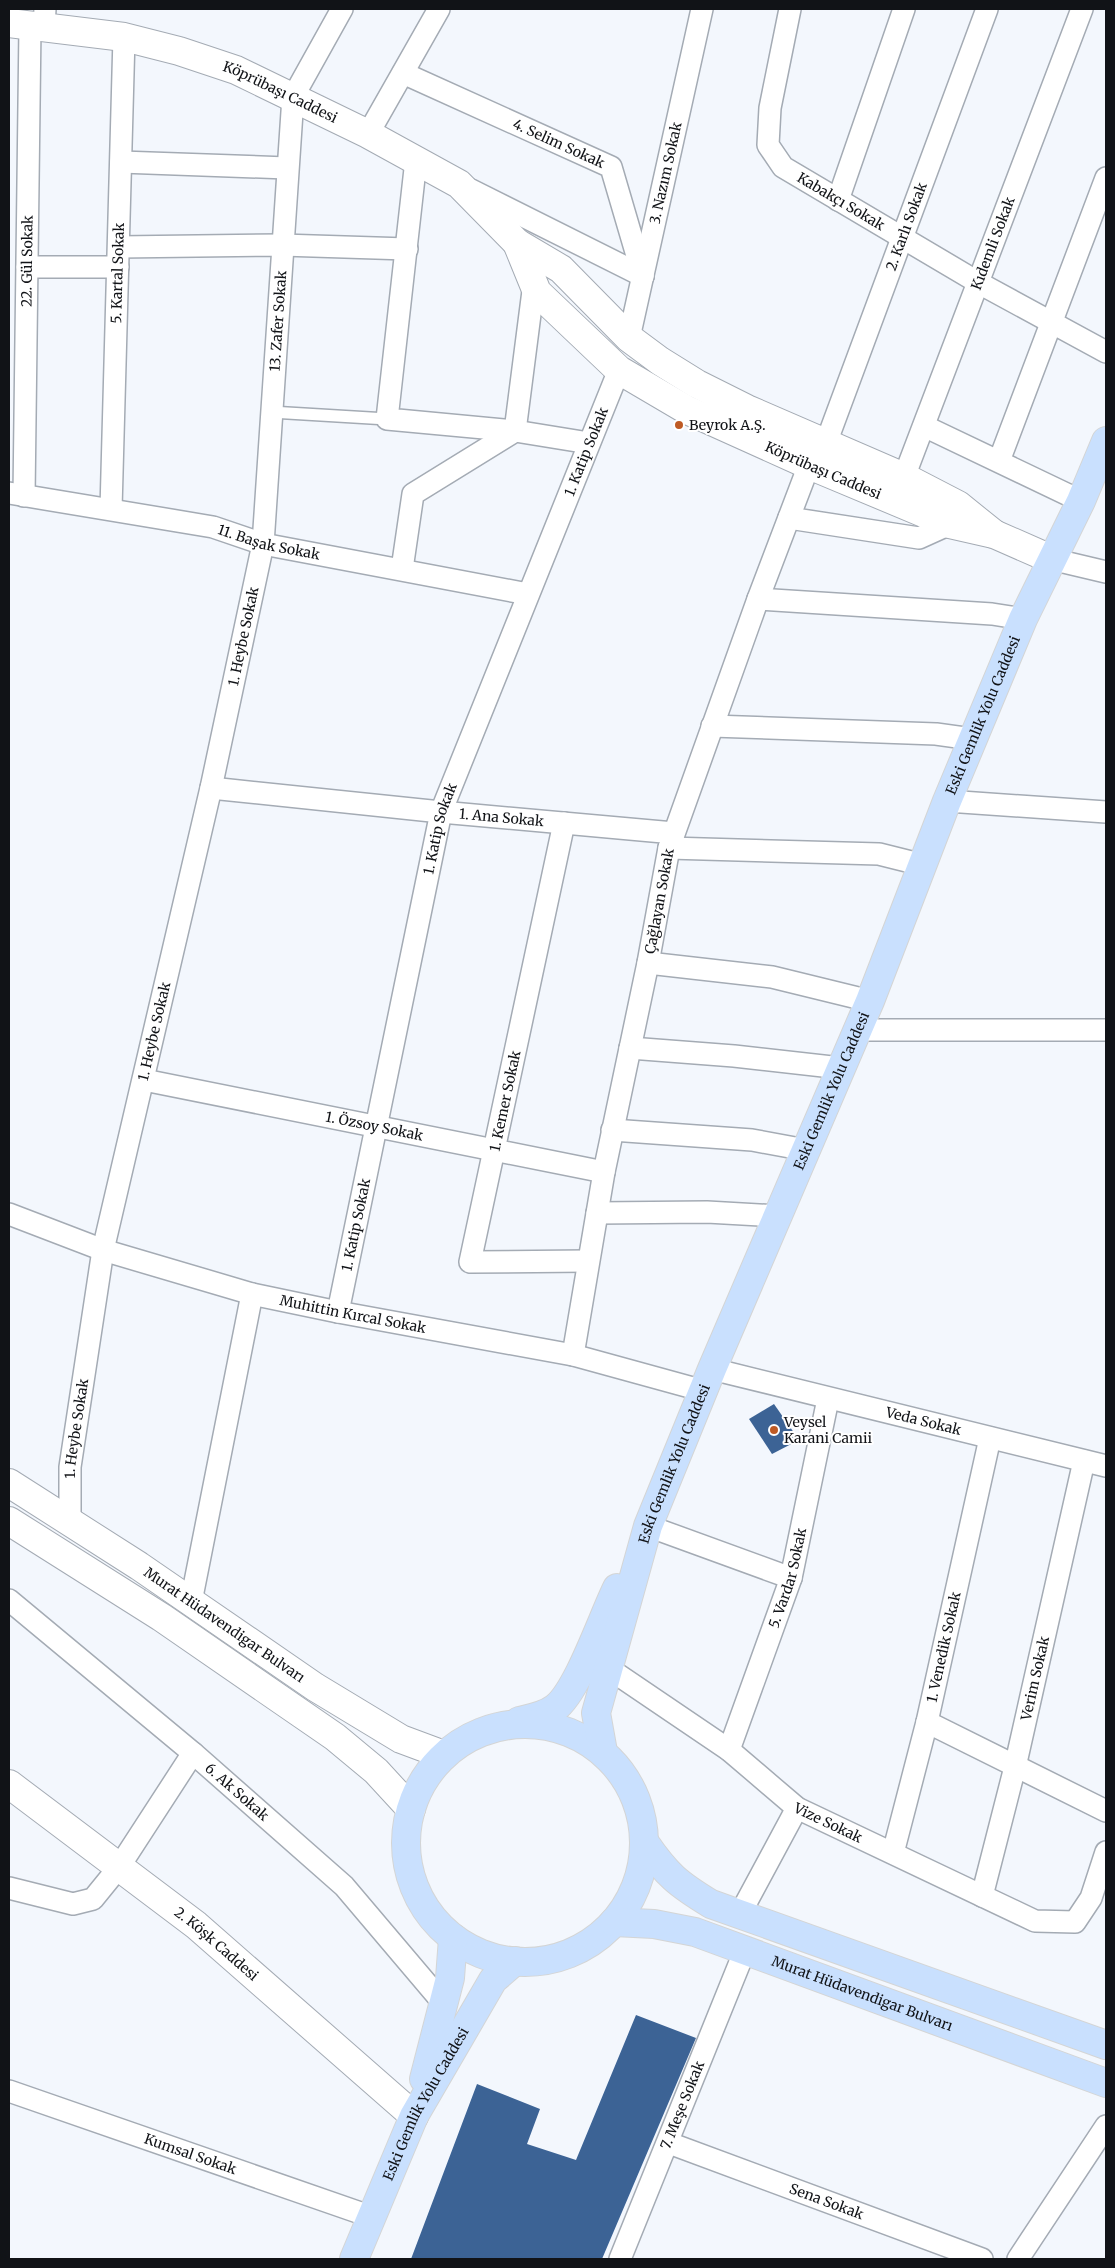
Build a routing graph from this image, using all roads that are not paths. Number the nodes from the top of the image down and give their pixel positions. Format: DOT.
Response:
graph roads {
  1 [pos="342,9"];
  2 [pos="439,9"];
  3 [pos="702,9"];
  4 [pos="790,9"];
  5 [pos="904,9"];
  6 [pos="987,9"];
  7 [pos="1082,9"];
  8 [pos="32,21"];
  9 [pos="124,37"];
  10 [pos="403,74"];
  11 [pos="293,97"];
  12 [pos="368,134"];
  13 [pos="416,160"];
  14 [pos="121,162"];
  15 [pos="287,168"];
  16 [pos="1106,178"];
  17 [pos="459,184"];
  18 [pos="838,200"];
  19 [pos="901,238"];
  20 [pos="517,243"];
  21 [pos="282,245"];
  22 [pos="407,249"];
  23 [pos="119,257"];
  24 [pos="27,267"];
  25 [pos="643,276"];
  26 [pos="534,283"];
  27 [pos="979,283"];
  28 [pos="1052,322"];
  29 [pos="629,338"];
  30 [pos="1106,352"];
  31 [pos="618,370"];
  32 [pos="271,412"];
  33 [pos="387,419"];
  34 [pos="924,426"];
  35 [pos="515,431"];
  36 [pos="589,443"];
  37 [pos="826,443"];
  38 [pos="1104,455"];
  39 [pos="998,461"];
  40 [pos="809,465"];
  41 [pos="904,477"];
  42 [pos="16,495"];
  43 [pos="1081,501"];
  44 [pos="111,509"];
  45 [pos="954,515"];
  46 [pos="789,518"];
  47 [pos="263,544"];
  48 [pos="1051,559"];
  49 [pos="402,569"];
  50 [pos="1106,572"];
  51 [pos="528,594"];
  52 [pos="758,599"];
  53 [pos="1023,619"];
  54 [pos="712,726"];
  55 [pos="972,739"];
  56 [pos="211,788"];
  57 [pos="947,800"];
  58 [pos="441,812"];
  59 [pos="1106,812"];
  60 [pos="564,823"];
  61 [pos="671,841"];
  62 [pos="922,865"];
  63 [pos="648,963"];
  64 [pos="870,1001"];
  65 [pos="857,1030"];
  66 [pos="1106,1030"];
  67 [pos="630,1048"];
  68 [pos="841,1068"];
  69 [pos="144,1080"];
  70 [pos="377,1126"];
  71 [pos="612,1130"];
  72 [pos="494,1150"];
  73 [pos="806,1150"];
  74 [pos="604,1172"];
  75 [pos="597,1213"];
  76 [pos="9,1214"];
  77 [pos="778,1216"];
  78 [pos="103,1250"];
  79 [pos="588,1261"];
  80 [pos="252,1294"];
  81 [pos="338,1312"];
  82 [pos="573,1355"];
  83 [pos="708,1380"];
  84 [pos="828,1399"];
  85 [pos="990,1438"];
  86 [pos="1084,1461"];
  87 [pos="1106,1466"];
  88 [pos="9,1483"];
  89 [pos="9,1521"];
  90 [pos="70,1522"];
  91 [pos="648,1526"];
  92 [pos="790,1578"];
  93 [pos="9,1600"];
  94 [pos="191,1602"];
  95 [pos="608,1668"];
  96 [pos="927,1722"];
  97 [pos="506,1725"];
  98 [pos="729,1750"];
  99 [pos="602,1752"];
  100 [pos="193,1753"];
  101 [pos="444,1755"];
  102 [pos="1015,1767"];
  103 [pos="9,1784"];
  104 [pos="797,1808"];
  105 [pos="411,1809"];
  106 [pos="1106,1811"];
  107 [pos="645,1843"];
  108 [pos="1106,1852"];
  109 [pos="893,1853"];
  110 [pos="119,1867"];
  111 [pos="9,1888"];
  112 [pos="982,1896"];
  113 [pos="740,1914"];
  114 [pos="614,1922"];
  115 [pos="453,1938"];
  116 [pos="745,1950"];
  117 [pos="515,1961"];
  118 [pos="444,2004"];
  119 [pos="1106,2044"];
  120 [pos="1106,2083"];
  121 [pos="9,2091"];
  122 [pos="414,2116"];
  123 [pos="1106,2126"];
  124 [pos="669,2143"];
  125 [pos="372,2217"];
  126 [pos="354,2259"];
  127 [pos="620,2259"];
  128 [pos="982,2259"];
  129 [pos="1018,2259"];
  1 -- 11 [label="street"];
  2 -- 10 [label="street"];
  3 -- 25 [label="street, 3. Nazım Sokak"];
  4 -- 18 [label="street, Kabakçı Sokak"];
  5 -- 18 [label="street"];
  6 -- 19 [label="street, 2. Karlı Sokak"];
  7 -- 27 [label="street, Kıdemli Sokak"];
  8 -- 9 [label="street, Köprübaşı Caddesi"];
  8 -- 24 [label="street, 22. Gül Sokak"];
  9 -- 11 [label="street, Köprübaşı Caddesi"];
  9 -- 14 [label="street, 5. Kartal Sokak"];
  10 -- 12 [label="street"];
  10 -- 25 [label="street, 4. Selim Sokak"];
  11 -- 12 [label="street, Köprübaşı Caddesi"];
  11 -- 15 [label="street, 13. Zafer Sokak"];
  12 -- 13 [label="street, Köprübaşı Caddesi"];
  13 -- 17 [label="street, Köprübaşı Caddesi"];
  13 -- 22 [label="street"];
  14 -- 15 [label="street"];
  14 -- 23 [label="street, 5. Kartal Sokak"];
  15 -- 21 [label="street, 13. Zafer Sokak"];
  16 -- 28 [label="street"];
  17 -- 20 [label="street, Köprübaşı Caddesi"];
  17 -- 25 [label="street"];
  18 -- 19 [label="street, Kabakçı Sokak"];
  19 -- 27 [label="street, Kabakçı Sokak"];
  19 -- 37 [label="street, 2. Karlı Sokak"];
  20 -- 26 [label="street, Köprübaşı Caddesi"];
  20 -- 29 [label="street, Köprübaşı Caddesi"];
  21 -- 22 [label="street"];
  21 -- 23 [label="street"];
  21 -- 32 [label="street, 13. Zafer Sokak"];
  22 -- 33 [label="street"];
  23 -- 24 [label="street"];
  23 -- 44 [label="street, 5. Kartal Sokak"];
  24 -- 42 [label="street, 22. Gül Sokak"];
  25 -- 29 [label="street, 3. Nazım Sokak"];
  26 -- 31 [label="street, Köprübaşı Caddesi"];
  26 -- 35 [label="street"];
  27 -- 28 [label="street, Kabakçı Sokak"];
  27 -- 34 [label="street, Kıdemli Sokak"];
  28 -- 30 [label="street, Kabakçı Sokak"];
  28 -- 39 [label="street"];
  29 -- 37 [label="street, Köprübaşı Caddesi"];
  31 -- 36 [label="street, 1. Katip Sokak"];
  31 -- 40 [label="street, Köprübaşı Caddesi"];
  32 -- 33 [label="lane"];
  32 -- 47 [label="street, 13. Zafer Sokak"];
  33 -- 35 [label="street"];
  34 -- 39 [label="street"];
  34 -- 41 [label="street, Kıdemli Sokak"];
  35 -- 36 [label="street"];
  35 -- 49 [label="street"];
  36 -- 51 [label="street, 1. Katip Sokak"];
  37 -- 41 [label="street, Köprübaşı Caddesi"];
  38 -- 43 [label="main road, Eski Gemlik Yolu Caddesi"];
  39 -- 43 [label="street"];
  40 -- 45 [label="street, Köprübaşı Caddesi"];
  40 -- 46 [label="street, Çağlayan Sokak"];
  41 -- 45 [label="street, Köprübaşı Caddesi"];
  42 -- 44 [label="street, 11. Başak Sokak"];
  43 -- 48 [label="main road, Eski Gemlik Yolu Caddesi"];
  44 -- 47 [label="street, 11. Başak Sokak"];
  45 -- 46 [label="street"];
  45 -- 48 [label="street, Köprübaşı Caddesi"];
  46 -- 52 [label="street, Çağlayan Sokak"];
  47 -- 49 [label="street, 11. Başak Sokak"];
  47 -- 56 [label="street, 1. Heybe Sokak"];
  48 -- 50 [label="street"];
  48 -- 53 [label="main road, Eski Gemlik Yolu Caddesi"];
  49 -- 51 [label="street, 11. Başak Sokak"];
  51 -- 58 [label="street, 1. Katip Sokak"];
  52 -- 53 [label="street"];
  52 -- 54 [label="street, Çağlayan Sokak"];
  53 -- 55 [label="main road, Eski Gemlik Yolu Caddesi"];
  54 -- 55 [label="street"];
  54 -- 61 [label="street, Çağlayan Sokak"];
  55 -- 57 [label="main road, Eski Gemlik Yolu Caddesi"];
  56 -- 58 [label="street, 1. Ana Sokak"];
  56 -- 69 [label="street, 1. Heybe Sokak"];
  57 -- 59 [label="street"];
  57 -- 62 [label="main road, Eski Gemlik Yolu Caddesi"];
  58 -- 60 [label="street, 1. Ana Sokak"];
  58 -- 70 [label="street, 1. Katip Sokak"];
  60 -- 61 [label="street, 1. Ana Sokak"];
  60 -- 72 [label="street, 1. Kemer Sokak"];
  61 -- 62 [label="street, 1. Ana Sokak"];
  61 -- 63 [label="street, Çağlayan Sokak"];
  62 -- 64 [label="main road, Eski Gemlik Yolu Caddesi"];
  63 -- 64 [label="street"];
  63 -- 67 [label="street, Çağlayan Sokak"];
  64 -- 65 [label="main road, Eski Gemlik Yolu Caddesi"];
  65 -- 66 [label="street"];
  65 -- 68 [label="main road, Eski Gemlik Yolu Caddesi"];
  67 -- 68 [label="street"];
  67 -- 71 [label="street, Çağlayan Sokak"];
  68 -- 73 [label="main road, Eski Gemlik Yolu Caddesi"];
  69 -- 70 [label="street, 1. Özsoy Sokak"];
  69 -- 78 [label="street, 1. Heybe Sokak"];
  70 -- 72 [label="street, 1. Özsoy Sokak"];
  70 -- 81 [label="street, 1. Katip Sokak"];
  71 -- 73 [label="street"];
  71 -- 74 [label="street, Çağlayan Sokak"];
  72 -- 74 [label="street, 1. Özsoy Sokak"];
  72 -- 79 [label="street, 1. Kemer Sokak"];
  73 -- 77 [label="main road, Eski Gemlik Yolu Caddesi"];
  74 -- 75 [label="street, Çağlayan Sokak"];
  75 -- 77 [label="street"];
  75 -- 79 [label="street, Çağlayan Sokak"];
  76 -- 78 [label="street, Muhittin Kırcal Sokak"];
  77 -- 83 [label="main road, Eski Gemlik Yolu Caddesi"];
  78 -- 80 [label="street, Muhittin Kırcal Sokak"];
  78 -- 90 [label="street, 1. Heybe Sokak"];
  79 -- 82 [label="street, Çağlayan Sokak"];
  80 -- 81 [label="street, Muhittin Kırcal Sokak"];
  80 -- 94 [label="street"];
  81 -- 82 [label="street, Muhittin Kırcal Sokak"];
  82 -- 83 [label="street, Muhittin Kırcal Sokak"];
  83 -- 84 [label="street, Veda Sokak"];
  83 -- 91 [label="main road, Eski Gemlik Yolu Caddesi"];
  84 -- 85 [label="street, Veda Sokak"];
  84 -- 92 [label="street, 5. Vardar Sokak"];
  85 -- 86 [label="street, Veda Sokak"];
  85 -- 96 [label="street, 1. Venedik Sokak"];
  86 -- 87 [label="street, Veda Sokak"];
  86 -- 102 [label="street, Verim Sokak"];
  88 -- 90 [label="street, Murat Hüdavendigar Bulvarı"];
  89 -- 105 [label="street"];
  90 -- 94 [label="street, Murat Hüdavendigar Bulvarı"];
  91 -- 92 [label="street"];
  91 -- 95 [label="main road, Eski Gemlik Yolu Caddesi"];
  91 -- 97 [label="main road"];
  92 -- 98 [label="street, 5. Vardar Sokak"];
  93 -- 100 [label="street, 6. Ak Sokak"];
  94 -- 101 [label="street, Murat Hüdavendigar Bulvarı"];
  95 -- 98 [label="street, Vize Sokak"];
  95 -- 99 [label="main road, Eski Gemlik Yolu Caddesi"];
  96 -- 102 [label="street"];
  96 -- 109 [label="street, 1. Venedik Sokak"];
  97 -- 99 [label="main road"];
  97 -- 101 [label="main road"];
  98 -- 104 [label="street, Vize Sokak"];
  99 -- 107 [label="main road"];
  100 -- 110 [label="street"];
  100 -- 118 [label="street, 6. Ak Sokak"];
  101 -- 105 [label="main road"];
  102 -- 106 [label="street"];
  102 -- 112 [label="street, Verim Sokak"];
  103 -- 110 [label="street, 2. Köşk Caddesi"];
  104 -- 109 [label="street, Vize Sokak"];
  104 -- 113 [label="street"];
  105 -- 115 [label="main road"];
  107 -- 113 [label="main road"];
  107 -- 114 [label="main road"];
  108 -- 112 [label="street, Vize Sokak"];
  109 -- 112 [label="street, Vize Sokak"];
  110 -- 111 [label="street"];
  110 -- 122 [label="street, 2. Köşk Caddesi"];
  113 -- 119 [label="main road"];
  114 -- 116 [label="main road, Murat Hüdavendigar Bulvarı"];
  114 -- 117 [label="main road"];
  115 -- 117 [label="main road"];
  115 -- 118 [label="main road"];
  116 -- 120 [label="main road, Murat Hüdavendigar Bulvarı"];
  116 -- 124 [label="street, 7. Meşe Sokak"];
  117 -- 122 [label="main road, Eski Gemlik Yolu Caddesi"];
  118 -- 122 [label="main road"];
  121 -- 125 [label="street, Kumsal Sokak"];
  122 -- 125 [label="main road, Eski Gemlik Yolu Caddesi"];
  123 -- 129 [label="street"];
  124 -- 127 [label="street, 7. Meşe Sokak"];
  124 -- 128 [label="street, Sena Sokak"];
  125 -- 126 [label="main road, Eski Gemlik Yolu Caddesi"];
}
